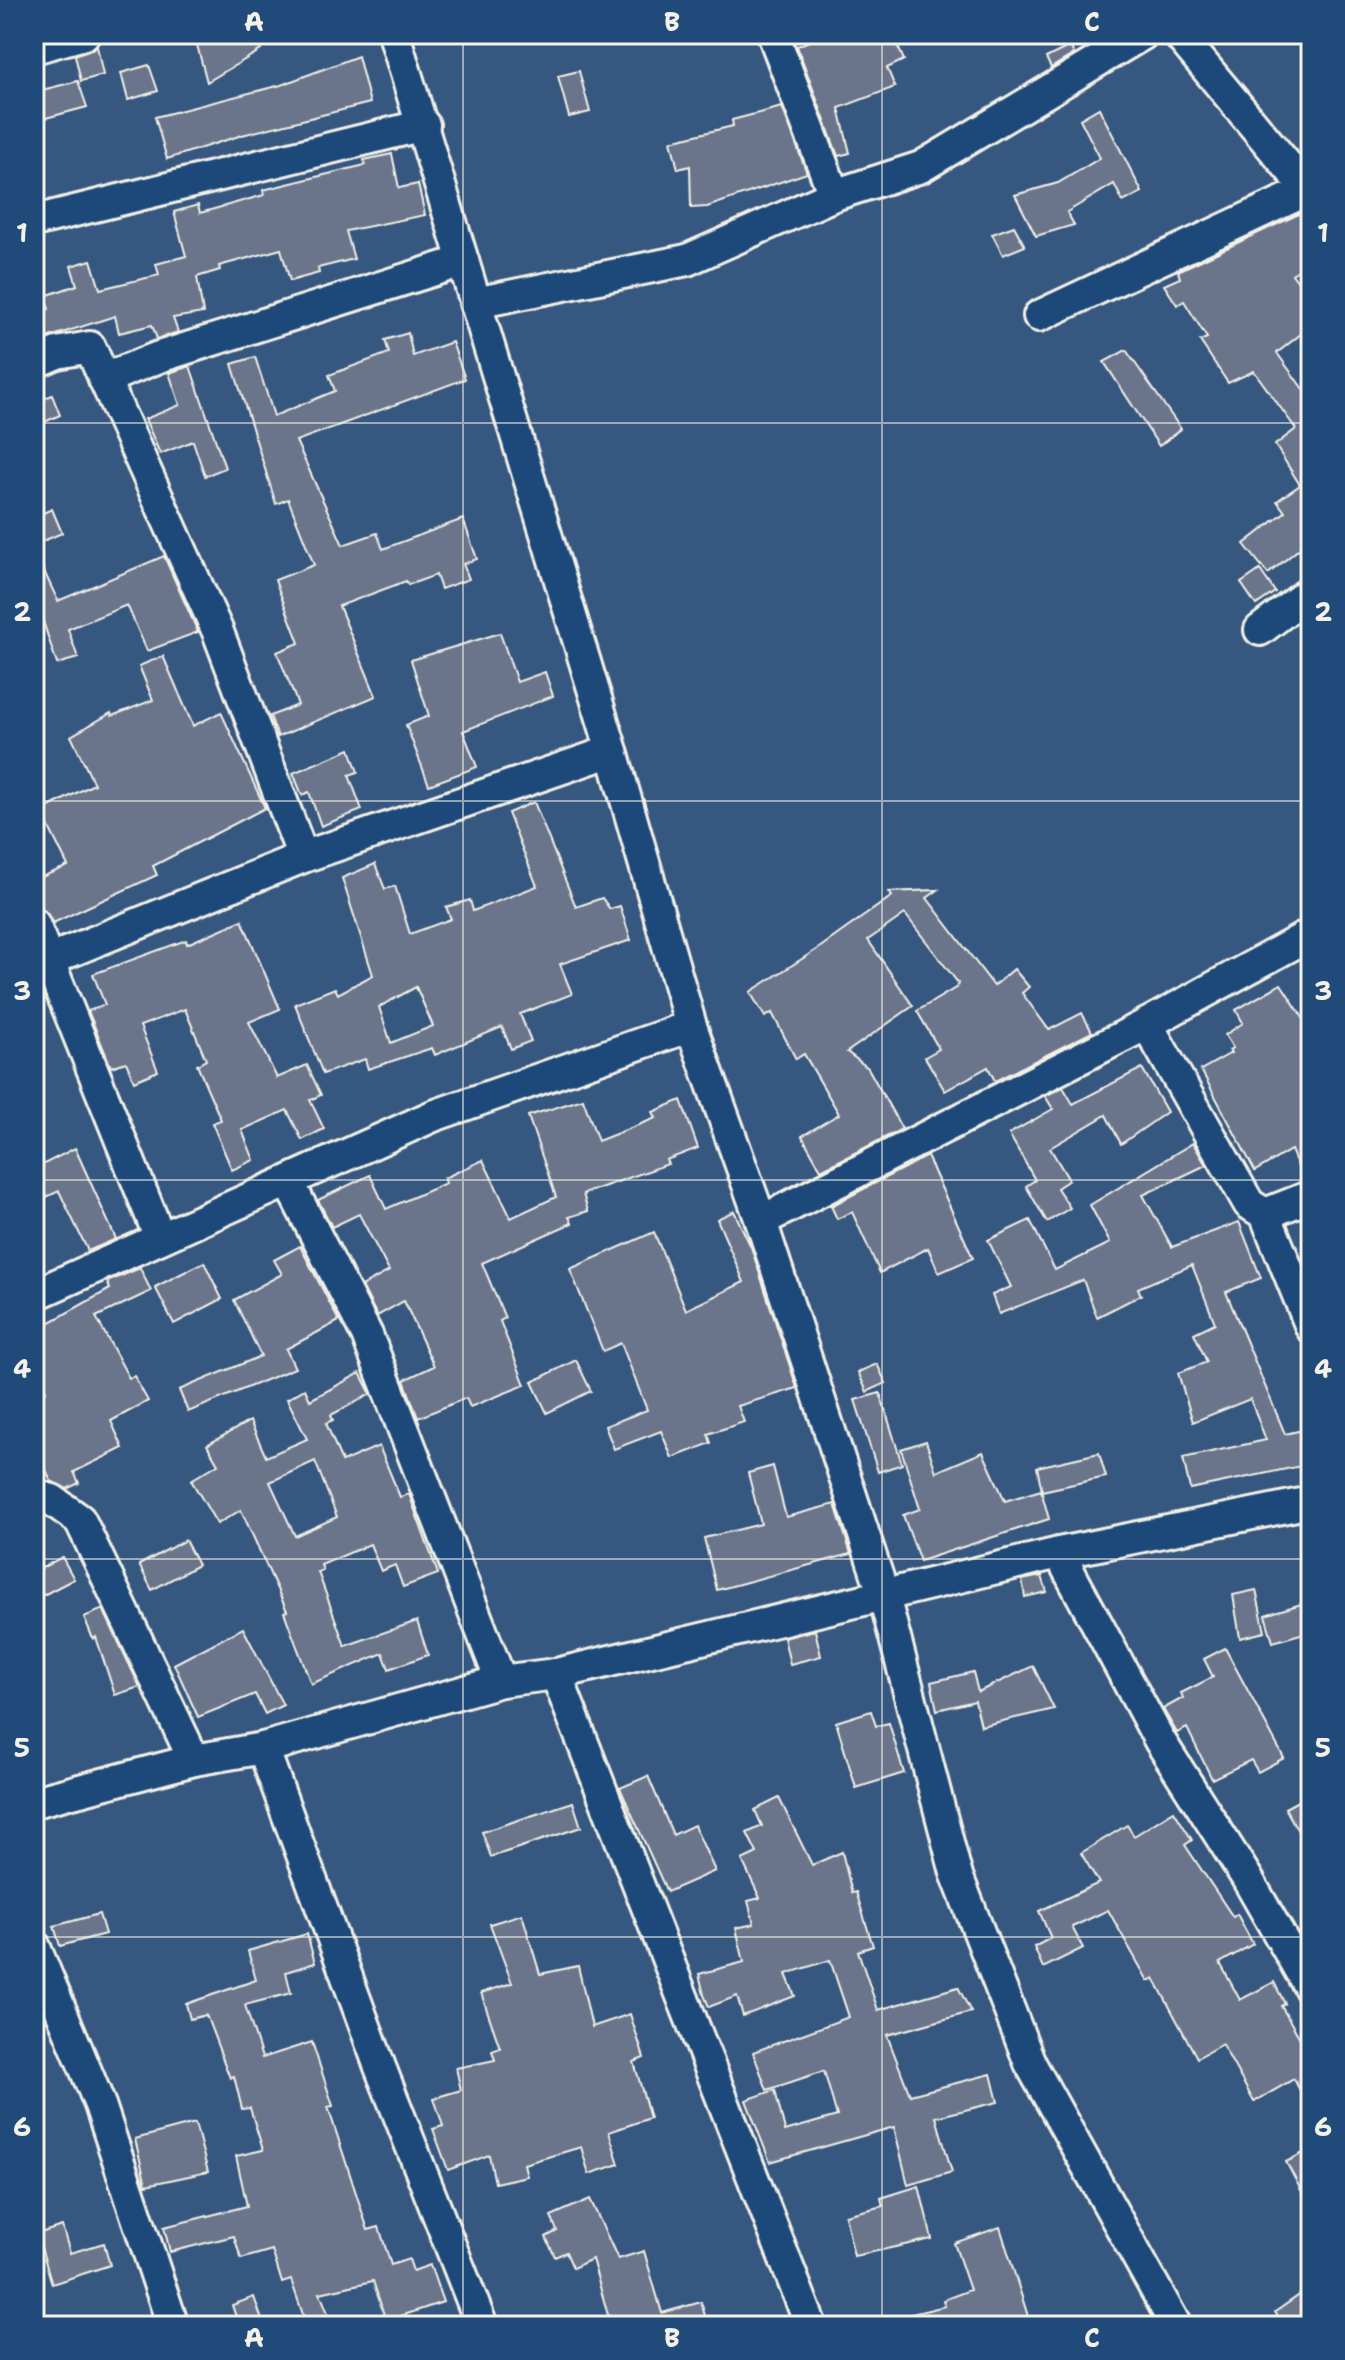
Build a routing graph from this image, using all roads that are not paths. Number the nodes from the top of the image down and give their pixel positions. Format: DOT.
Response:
graph roads {
  1 [pos="84,34"];
  2 [pos="394,34"];
  3 [pos="773,34"];
  4 [pos="1143,34"];
  5 [pos="1178,34"];
  6 [pos="34,48"];
  7 [pos="424,125"];
  8 [pos="1310,192"];
  9 [pos="834,195"];
  10 [pos="34,221"];
  11 [pos="463,261"];
  12 [pos="475,303"];
  13 [pos="1039,316"];
  14 [pos="34,363"];
  15 [pos="104,379"];
  16 [pos="1311,591"];
  17 [pos="1260,630"];
  18 [pos="612,751"];
  19 [pos="303,857"];
  20 [pos="34,924"];
  21 [pos="1311,934"];
  22 [pos="42,963"];
  23 [pos="1147,1024"];
  24 [pos="691,1026"];
  25 [pos="289,1183"];
  26 [pos="1311,1196"];
  27 [pos="1265,1214"];
  28 [pos="761,1221"];
  29 [pos="160,1238"];
  30 [pos="34,1295"];
  31 [pos="1311,1327"];
  32 [pos="34,1495"];
  33 [pos="1311,1502"];
  34 [pos="1059,1553"];
  35 [pos="884,1596"];
  36 [pos="556,1674"];
  37 [pos="501,1681"];
  38 [pos="263,1748"];
  39 [pos="194,1760"];
  40 [pos="34,1802"];
  41 [pos="34,1945"];
  42 [pos="1311,1990"];
  43 [pos="173,2326"];
  44 [pos="482,2326"];
  45 [pos="811,2326"];
  46 [pos="1176,2326"];
  1 -- 6 [label="street"];
  2 -- 7 [label="street"];
  3 -- 9 [label="street"];
  4 -- 9 [label="street"];
  5 -- 8 [label="street"];
  7 -- 10 [label="street"];
  7 -- 11 [label="street"];
  8 -- 13 [label="street"];
  9 -- 12 [label="street"];
  11 -- 12 [label="street"];
  11 -- 15 [label="street"];
  12 -- 18 [label="street"];
  14 -- 15 [label="street"];
  15 -- 19 [label="street"];
  16 -- 17 [label="street"];
  18 -- 19 [label="street"];
  18 -- 24 [label="street"];
  19 -- 22 [label="street"];
  20 -- 22 [label="street"];
  21 -- 23 [label="street"];
  22 -- 29 [label="street"];
  23 -- 27 [label="street"];
  23 -- 28 [label="street"];
  24 -- 25 [label="street"];
  24 -- 28 [label="street"];
  25 -- 29 [label="street"];
  25 -- 37 [label="street"];
  26 -- 27 [label="street"];
  27 -- 31 [label="street"];
  28 -- 35 [label="street"];
  29 -- 30 [label="street"];
  32 -- 39 [label="street"];
  33 -- 34 [label="street"];
  34 -- 35 [label="street"];
  34 -- 42 [label="street"];
  35 -- 36 [label="street"];
  35 -- 46 [label="street"];
  36 -- 37 [label="street"];
  36 -- 45 [label="street"];
  37 -- 38 [label="street"];
  38 -- 39 [label="street"];
  38 -- 44 [label="street"];
  39 -- 40 [label="street"];
  41 -- 43 [label="street"];
}
